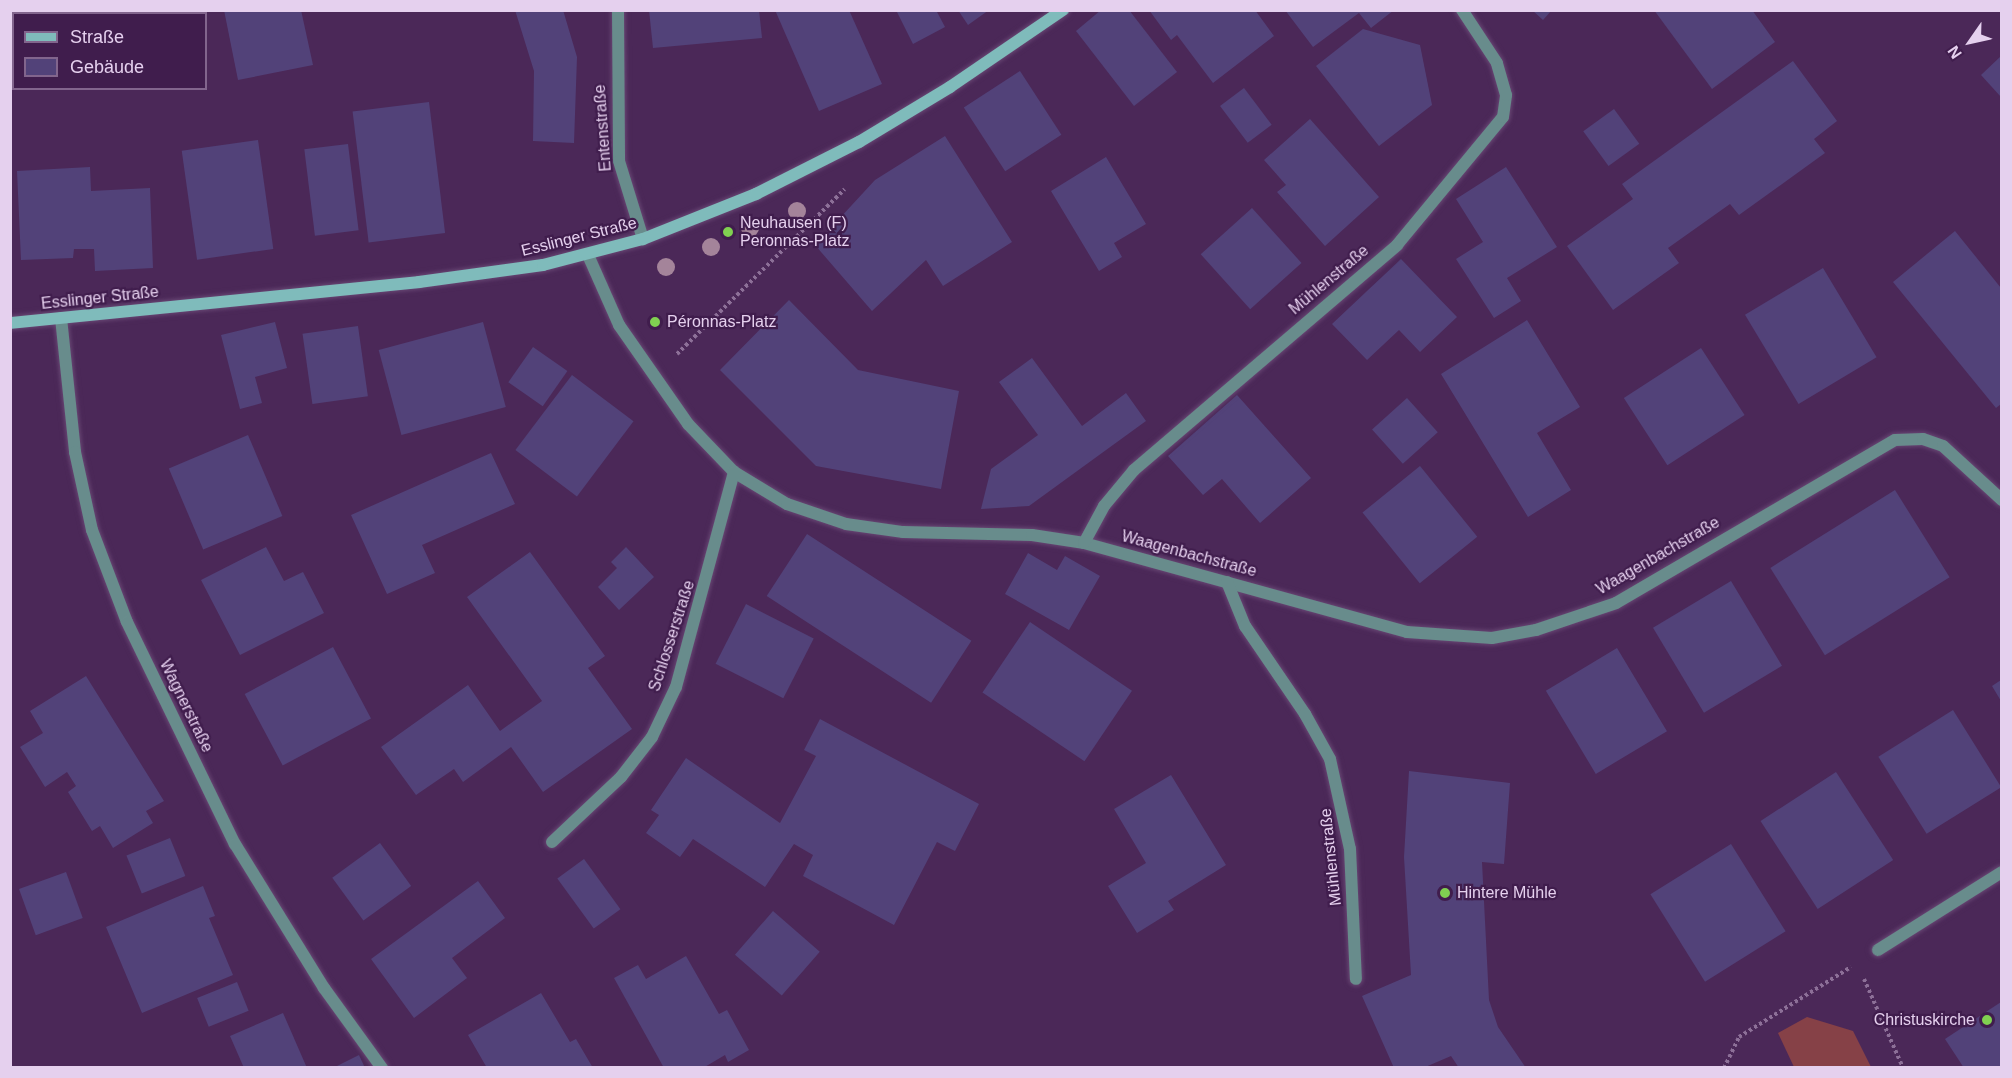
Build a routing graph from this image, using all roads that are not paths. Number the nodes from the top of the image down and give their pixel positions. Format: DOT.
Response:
graph roads {
  1 [pos="618,10"];
  2 [pos="1063,10"];
  3 [pos="1462,10"];
  4 [pos="643,239"];
  5 [pos="588,255"];
  6 [pos="61,318"];
  7 [pos="10,323"];
  8 [pos="734,472"];
  9 [pos="2001,500"];
  10 [pos="1084,543"];
  11 [pos="1227,582"];
  12 [pos="552,842"];
  13 [pos="2001,872"];
  14 [pos="1878,950"];
  15 [pos="1356,979"];
  16 [pos="382,1068"];
  1 -- 4 [label="street, Entenstraße"];
  2 -- 4 [label="main road, Esslinger Straße"];
  3 -- 10 [label="street, Mühlenstraße"];
  4 -- 5 [label="main road, Esslinger Straße"];
  5 -- 6 [label="main road, Esslinger Straße"];
  5 -- 8 [label="street"];
  6 -- 7 [label="main road, Esslinger Straße"];
  6 -- 16 [label="street, Wagnerstraße"];
  8 -- 10 [label="street"];
  8 -- 12 [label="street, Schlosserstraße"];
  9 -- 11 [label="street, Waagenbachstraße"];
  10 -- 11 [label="street, Waagenbachstraße"];
  11 -- 15 [label="street, Mühlenstraße"];
  13 -- 14 [label="street"];
}
